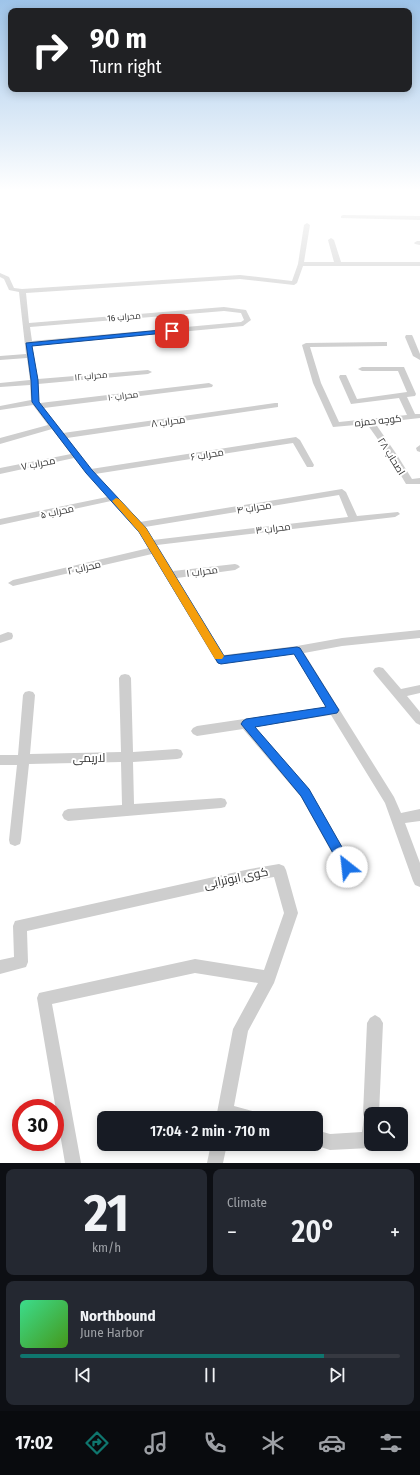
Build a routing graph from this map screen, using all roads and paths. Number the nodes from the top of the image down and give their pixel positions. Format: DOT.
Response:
graph roads {
  1 [pos="304,244"];
  2 [pos="332,244"];
  3 [pos="301,264"];
  4 [pos="338,264"];
  5 [pos="420,264"];
  6 [pos="0,275"];
  7 [pos="22,291"];
  8 [pos="26,325"];
  9 [pos="141,325"];
  10 [pos="409,337"];
  11 [pos="28,344"];
  12 [pos="384,344"];
  13 [pos="30,356"];
  14 [pos="0,358"];
  15 [pos="420,358"];
  16 [pos="362,369"];
  17 [pos="148,372"];
  18 [pos="343,377"];
  19 [pos="34,381"];
  20 [pos="0,385"];
  21 [pos="208,385"];
  22 [pos="402,396"];
  23 [pos="37,404"];
  24 [pos="275,405"];
  25 [pos="0,408"];
  26 [pos="416,417"];
  27 [pos="369,421"];
  28 [pos="54,426"];
  29 [pos="62,436"];
  30 [pos="0,441"];
  31 [pos="77,455"];
  32 [pos="310,465"];
  33 [pos="0,471"];
  34 [pos="89,472"];
  35 [pos="420,481"];
  36 [pos="114,498"];
  37 [pos="395,514"];
  38 [pos="354,519"];
  39 [pos="0,522"];
  40 [pos="138,525"];
  41 [pos="153,547"];
  42 [pos="235,567"];
  43 [pos="170,575"];
  44 [pos="12,583"];
  45 [pos="420,634"];
  46 [pos="297,650"];
  47 [pos="379,671"];
  48 [pos="125,678"];
  49 [pos="420,690"];
  50 [pos="398,694"];
  51 [pos="29,695"];
  52 [pos="334,710"];
  53 [pos="420,720"];
  54 [pos="246,724"];
  55 [pos="197,731"];
  56 [pos="177,754"];
  57 [pos="128,757"];
  58 [pos="24,759"];
  59 [pos="0,760"];
  60 [pos="221,803"];
  61 [pos="128,810"];
  62 [pos="68,815"];
  63 [pos="420,815"];
  64 [pos="397,819"];
  65 [pos="15,840"];
  66 [pos="347,867"];
  67 [pos="420,881"];
  68 [pos="0,967"];
  69 [pos="269,978"];
  70 [pos="375,1023"];
  71 [pos="371,1107"];
  72 [pos="225,1111"];
  73 [pos="323,1140"];
  74 [pos="364,1140"];
  75 [pos="218,1151"];
  76 [pos="73,1163"];
  77 [pos="215,1163"];
  1 -- 3 [label="street"];
  2 -- 4 [label="street"];
  3 -- 4 [label="street"];
  3 -- 7 [label="street"];
  4 -- 5 [label="street"];
  6 -- 7 [label="street"];
  7 -- 8 [label="street"];
  8 -- 9 [label="street, محراب 16"];
  8 -- 11 [label="street"];
  9 -- 9 [label="street, محراب 16"];
  9 -- 11 [label="street"];
  10 -- 15 [label="street"];
  11 -- 13 [label="street"];
  12 -- 27 [label="street, کوچه حمزه"];
  13 -- 14 [label="street"];
  13 -- 19 [label="street"];
  16 -- 22 [label="street"];
  17 -- 19 [label="street, محراب ۱۲"];
  18 -- 22 [label="street"];
  19 -- 20 [label="street, محراب ۱۲"];
  19 -- 23 [label="street"];
  21 -- 23 [label="street, محراب ۱۰"];
  22 -- 26 [label="street"];
  23 -- 25 [label="street, محراب ۱۰"];
  23 -- 28 [label="street"];
  24 -- 29 [label="street, محراب ۸"];
  26 -- 27 [label="street, کوچه حمزه"];
  27 -- 35 [label="street, اصحاب ۲۸"];
  28 -- 29 [label="street"];
  28 -- 30 [label="street"];
  29 -- 31 [label="street"];
  31 -- 33 [label="street, محراب ۷"];
  31 -- 34 [label="street"];
  32 -- 34 [label="street, محراب ۶"];
  34 -- 36 [label="street"];
  36 -- 39 [label="street, محراب ۵"];
  36 -- 40 [label="street"];
  37 -- 38 [label="street, محراب ۳"];
  38 -- 40 [label="street, محراب ۴"];
  38 -- 41 [label="street, محراب ۳"];
  40 -- 41 [label="street"];
  41 -- 43 [label="street"];
  41 -- 44 [label="street, محراب ۲"];
  42 -- 43 [label="street, محراب ۱"];
  43 -- 46 [label="street"];
  45 -- 46 [label="street"];
  46 -- 52 [label="street"];
  47 -- 50 [label="street"];
  48 -- 57 [label="street"];
  49 -- 50 [label="street"];
  50 -- 53 [label="street"];
  51 -- 58 [label="street"];
  52 -- 54 [label="street"];
  52 -- 64 [label="street"];
  54 -- 55 [label="street"];
  54 -- 66 [label="street"];
  56 -- 57 [label="street, لاریمی"];
  57 -- 58 [label="street, لاریمی"];
  57 -- 61 [label="street"];
  58 -- 59 [label="street, لاریمی"];
  58 -- 65 [label="street"];
  60 -- 61 [label="street"];
  61 -- 62 [label="street"];
  63 -- 64 [label="street"];
  64 -- 67 [label="street"];
  68 -- 69 [label="street, کوی ابوترابی"];
  69 -- 72 [label="street, کوی ابوترابی"];
  69 -- 76 [label="street"];
  70 -- 71 [label="street"];
  73 -- 74 [label="street"];
  75 -- 77 [label="street"];
}
